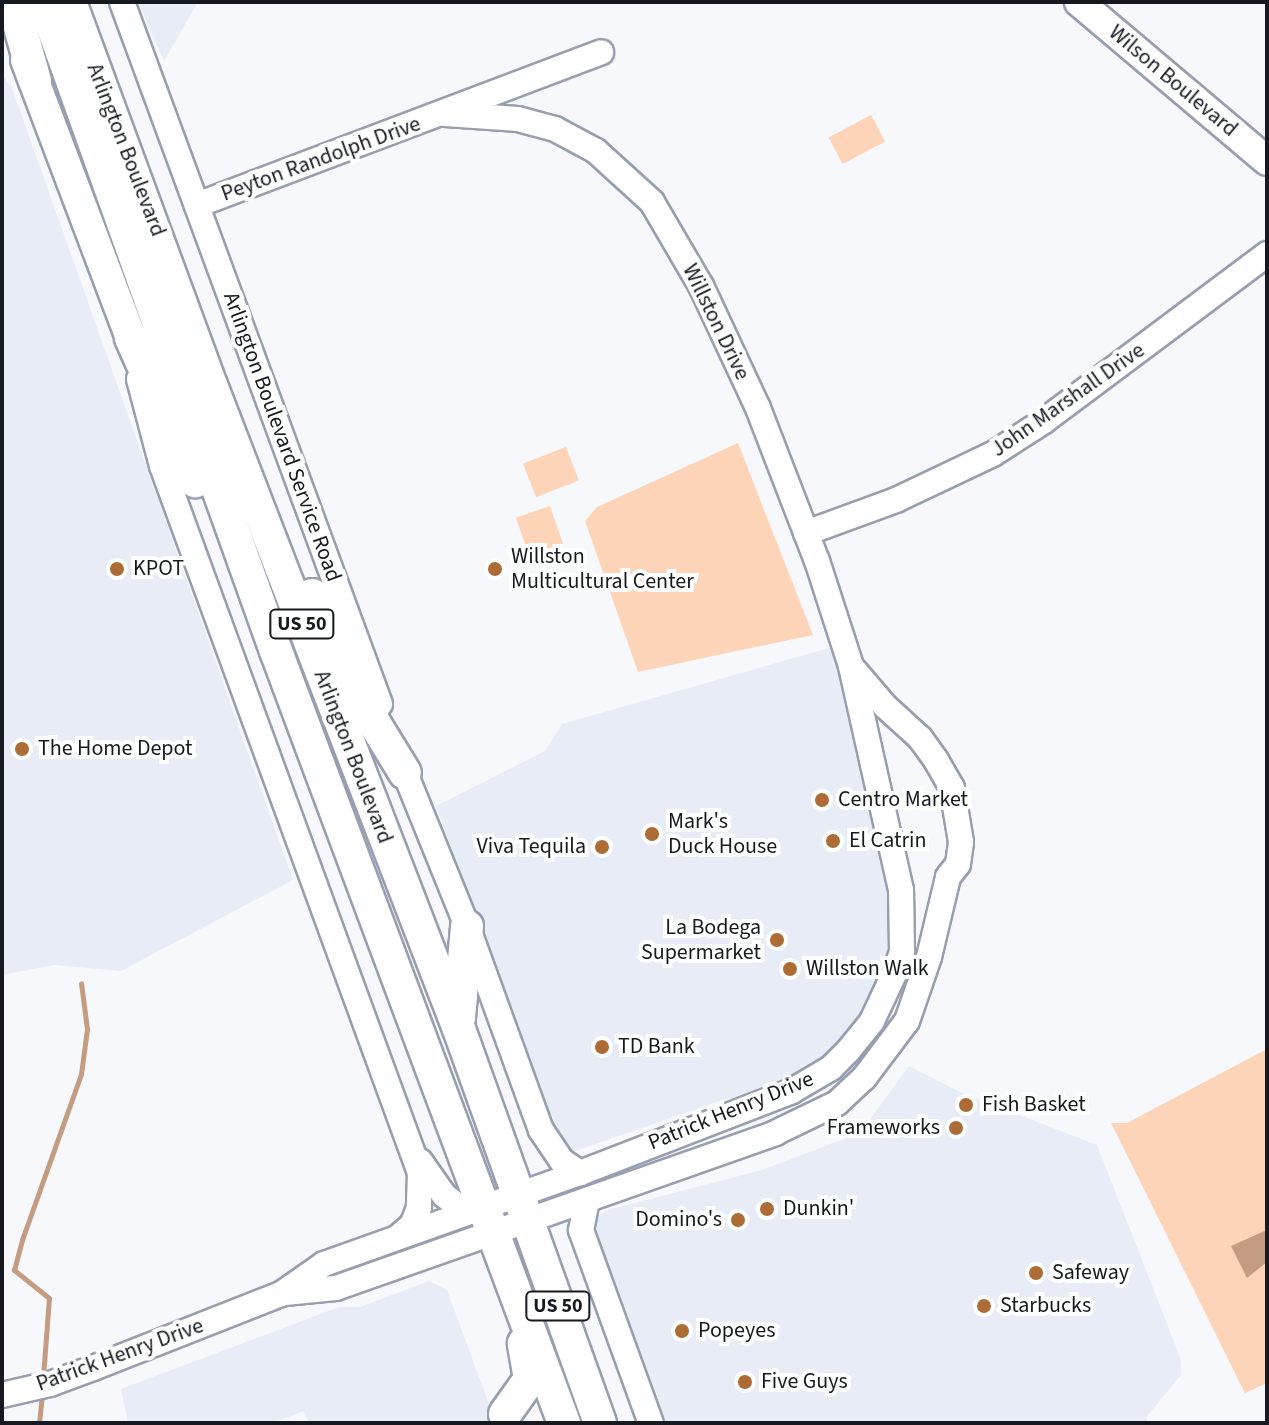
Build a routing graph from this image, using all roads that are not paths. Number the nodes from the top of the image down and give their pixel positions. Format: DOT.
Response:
graph roads {
  1 [pos="13,2"];
  2 [pos="44,2"];
  3 [pos="70,2"];
  4 [pos="83,2"];
  5 [pos="122,2"];
  6 [pos="1079,2"];
  7 [pos="2,3"];
  8 [pos="601,52"];
  9 [pos="35,81"];
  10 [pos="445,114"];
  11 [pos="1267,161"];
  12 [pos="197,205"];
  13 [pos="152,216"];
  14 [pos="1267,254"];
  15 [pos="131,338"];
  16 [pos="211,385"];
  17 [pos="806,533"];
  18 [pos="276,651"];
  19 [pos="851,666"];
  20 [pos="405,773"];
  21 [pos="467,926"];
  22 [pos="459,1029"];
  23 [pos="407,1136"];
  24 [pos="580,1173"];
  25 [pos="587,1200"];
  26 [pos="522,1206"];
  27 [pos="482,1216"];
  28 [pos="396,1238"];
  29 [pos="514,1286"];
  30 [pos="281,1294"];
  31 [pos="8,1394"];
  32 [pos="594,1408"];
  33 [pos="508,1420"];
  34 [pos="564,1423"];
  35 [pos="608,1423"];
  36 [pos="651,1423"];
  1 -- 9 [label="highway"];
  2 -- 18 [label="highway, Arlington Boulevard / US 50"];
  3 -- 13 [label="highway, Arlington Boulevard / US 50"];
  4 -- 13 [label="highway"];
  5 -- 12 [label="street, Arlington Boulevard Service Road"];
  6 -- 11 [label="main road, Wilson Boulevard"];
  7 -- 9 [label="main road"];
  8 -- 10 [label="street, Peyton Randolph Drive"];
  9 -- 15 [label="main road"];
  10 -- 12 [label="street, Peyton Randolph Drive"];
  10 -- 17 [label="street, Willston Drive"];
  12 -- 20 [label="street, Arlington Boulevard Service Road"];
  13 -- 16 [label="highway, Arlington Boulevard / US 50"];
  14 -- 17 [label="street, John Marshall Drive"];
  15 -- 18 [label="highway"];
  15 -- 23 [label="street"];
  16 -- 20 [label="highway"];
  16 -- 22 [label="highway, Arlington Boulevard / US 50"];
  17 -- 19 [label="street, Willston Drive"];
  18 -- 27 [label="highway, Arlington Boulevard / US 50"];
  19 -- 24 [label="street, Patrick Henry Drive"];
  19 -- 25 [label="street, Patrick Henry Drive"];
  20 -- 21 [label="street, Arlington Boulevard Service Road"];
  21 -- 22 [label="highway"];
  21 -- 24 [label="street, Arlington Boulevard Service Road"];
  22 -- 26 [label="highway, Arlington Boulevard / US 50"];
  23 -- 27 [label="street"];
  23 -- 28 [label="street"];
  24 -- 26 [label="street, Patrick Henry Drive"];
  25 -- 26 [label="street, Patrick Henry Drive"];
  25 -- 36 [label="street"];
  26 -- 27 [label="street, Patrick Henry Drive"];
  26 -- 32 [label="highway, Arlington Boulevard / US 50"];
  27 -- 28 [label="street, Patrick Henry Drive"];
  27 -- 29 [label="highway, Arlington Boulevard / US 50"];
  27 -- 30 [label="street, Patrick Henry Drive"];
  28 -- 30 [label="street, Patrick Henry Drive"];
  29 -- 33 [label="highway"];
  29 -- 34 [label="highway, Arlington Boulevard / US 50"];
  30 -- 31 [label="street, Patrick Henry Drive"];
  32 -- 35 [label="highway, Arlington Boulevard"];
}
